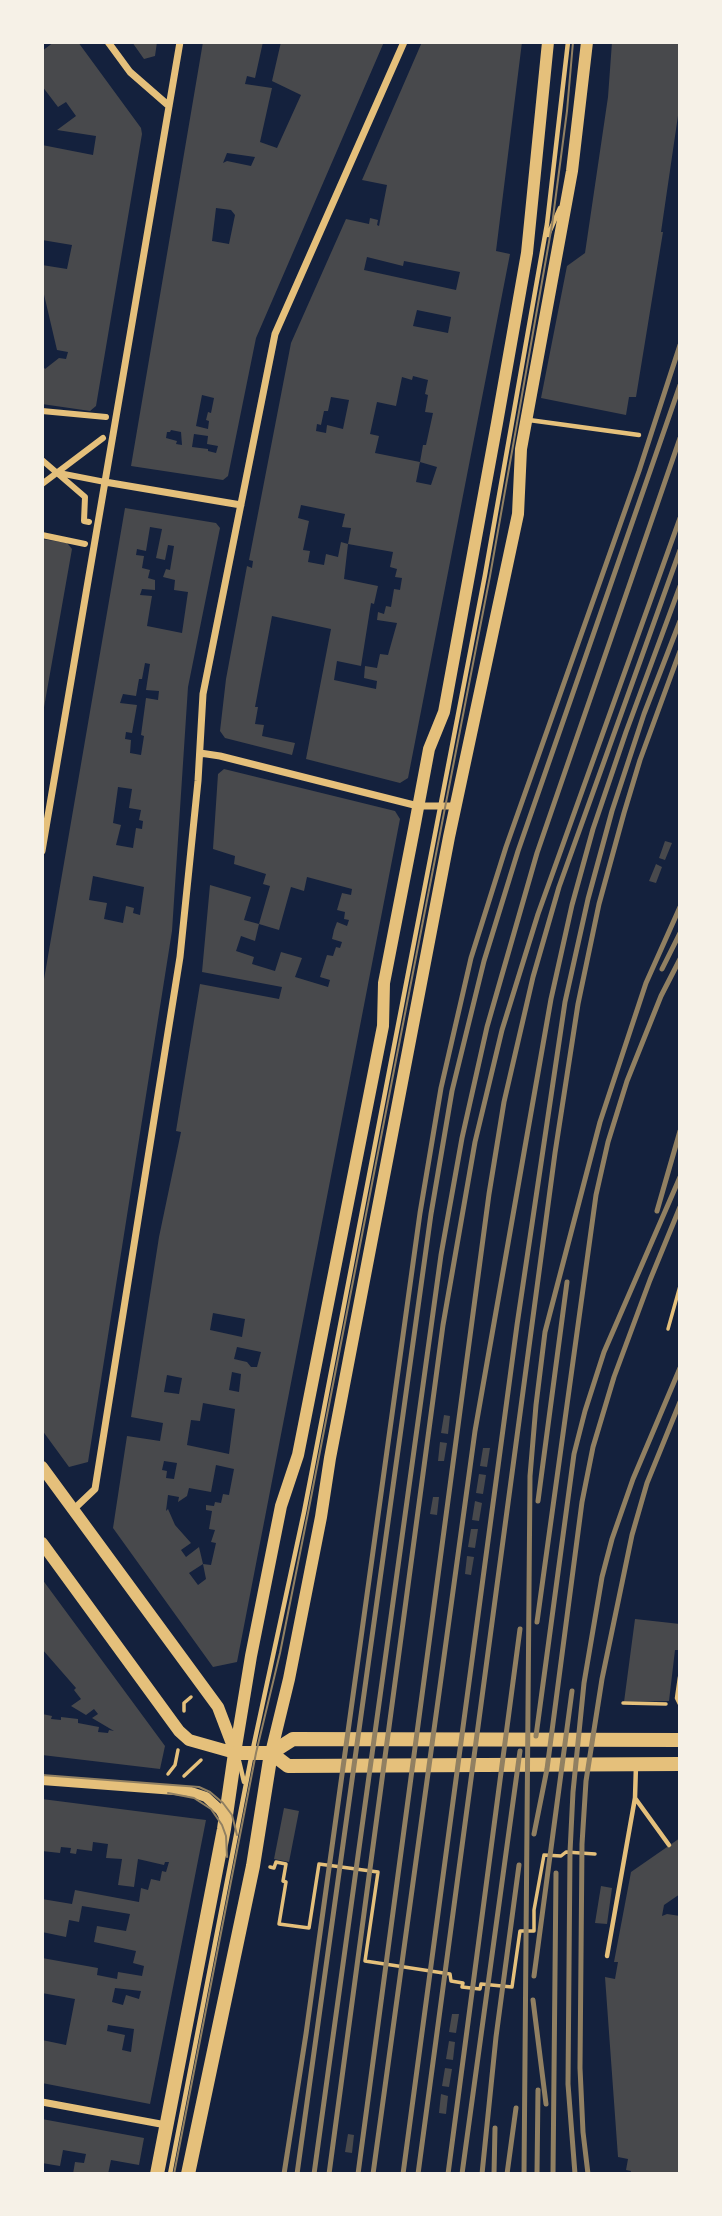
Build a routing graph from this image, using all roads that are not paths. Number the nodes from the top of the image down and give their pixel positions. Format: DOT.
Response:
graph roads {
  1 [pos="108,42"];
  2 [pos="180,42"];
  3 [pos="404,42"];
  4 [pos="548,42"];
  5 [pos="568,42"];
  6 [pos="587,42"];
  7 [pos="169,106"];
  8 [pos="566,195"];
  9 [pos="544,242"];
  10 [pos="42,411"];
  11 [pos="106,417"];
  12 [pos="527,420"];
  13 [pos="639,435"];
  14 [pos="103,438"];
  15 [pos="42,460"];
  16 [pos="57,473"];
  17 [pos="105,482"];
  18 [pos="42,484"];
  19 [pos="241,505"];
  20 [pos="89,522"];
  21 [pos="42,535"];
  22 [pos="85,544"];
  23 [pos="200,753"];
  24 [pos="418,806"];
  25 [pos="440,806"];
  26 [pos="456,806"];
  27 [pos="42,851"];
  28 [pos="42,1467"];
  29 [pos="74,1509"];
  30 [pos="42,1543"];
  31 [pos="680,1677"];
  32 [pos="680,1704"];
  33 [pos="680,1740"];
  34 [pos="235,1753"];
  35 [pos="252,1753"];
  36 [pos="271,1753"];
  37 [pos="636,1764"];
  38 [pos="680,1765"];
  39 [pos="42,1780"];
  40 [pos="244,1794"];
  41 [pos="635,1798"];
  42 [pos="225,1818"];
  43 [pos="669,1845"];
  44 [pos="607,1956"];
  45 [pos="42,2102"];
  46 [pos="166,2125"];
  47 [pos="157,2174"];
  48 [pos="170,2174"];
  49 [pos="188,2174"];
  1 -- 7 [label="street"];
  2 -- 7 [label="street"];
  3 -- 19 [label="street"];
  4 -- 24 [label="main road"];
  5 -- 9 [label="lane"];
  6 -- 8 [label="main road"];
  7 -- 17 [label="street"];
  8 -- 9 [label="lane"];
  8 -- 12 [label="main road"];
  9 -- 25 [label="lane"];
  10 -- 11 [label="street"];
  12 -- 13 [label="lane"];
  12 -- 26 [label="main road"];
  14 -- 16 [label="street"];
  15 -- 16 [label="street"];
  16 -- 17 [label="street"];
  16 -- 18 [label="street"];
  16 -- 20 [label="street"];
  17 -- 19 [label="street"];
  17 -- 27 [label="street"];
  19 -- 23 [label="street"];
  21 -- 22 [label="street"];
  23 -- 24 [label="street"];
  23 -- 29 [label="street"];
  24 -- 25 [label="street"];
  24 -- 34 [label="main road"];
  25 -- 26 [label="street"];
  25 -- 35 [label="lane"];
  26 -- 36 [label="main road"];
  28 -- 29 [label="main road"];
  29 -- 34 [label="main road"];
  30 -- 34 [label="main road"];
  31 -- 32 [label="lane"];
  33 -- 36 [label="main road"];
  34 -- 35 [label="main road"];
  34 -- 40 [label="lane"];
  34 -- 42 [label="main road"];
  35 -- 36 [label="main road"];
  35 -- 40 [label="lane"];
  36 -- 37 [label="main road"];
  36 -- 49 [label="main road"];
  37 -- 38 [label="main road"];
  37 -- 41 [label="lane"];
  39 -- 42 [label="street"];
  40 -- 48 [label="lane"];
  41 -- 43 [label="lane"];
  41 -- 44 [label="lane"];
  42 -- 46 [label="main road"];
  45 -- 46 [label="street"];
  46 -- 47 [label="main road"];
}
